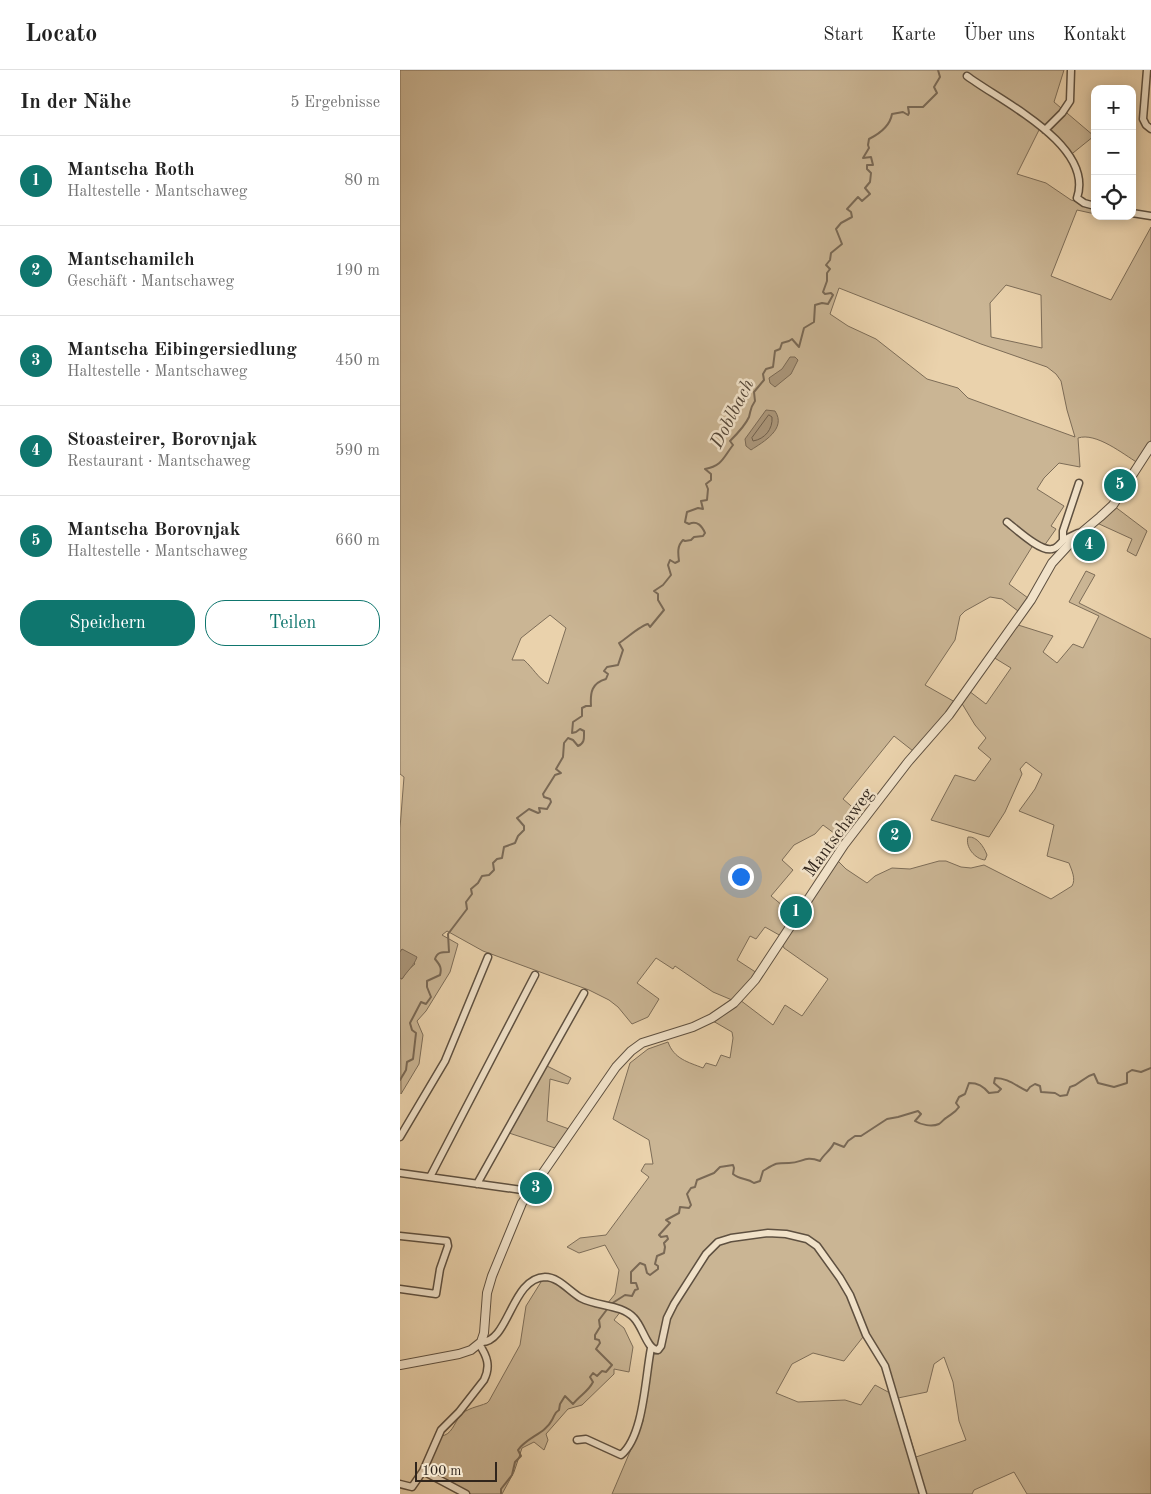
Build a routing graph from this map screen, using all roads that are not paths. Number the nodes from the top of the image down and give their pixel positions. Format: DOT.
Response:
graph roads {
  1 [pos="1071,70"];
  2 [pos="1147,70"];
  3 [pos="967,76"];
  4 [pos="1151,129"];
  5 [pos="1045,130"];
  6 [pos="1091,205"];
  7 [pos="1136,213"];
  8 [pos="1151,216"];
  9 [pos="1151,446"];
  10 [pos="1079,483"];
  11 [pos="1007,522"];
  12 [pos="1088,528"];
  13 [pos="1064,540"];
  14 [pos="1056,548"];
  15 [pos="1052,564"];
  16 [pos="488,956"];
  17 [pos="535,976"];
  18 [pos="584,993"];
  19 [pos="400,1137"];
  20 [pos="400,1173"];
  21 [pos="430,1177"];
  22 [pos="478,1184"];
  23 [pos="529,1191"];
  24 [pos="400,1236"];
  25 [pos="400,1289"];
  26 [pos="480,1343"];
  27 [pos="651,1348"];
  28 [pos="400,1365"];
  29 [pos="577,1440"];
  30 [pos="423,1471"];
  31 [pos="400,1484"];
  32 [pos="466,1494"];
  33 [pos="923,1494"];
  1 -- 5 [label="street"];
  2 -- 4 [label="street"];
  3 -- 5 [label="street"];
  5 -- 6 [label="street"];
  7 -- 8 [label="street"];
  9 -- 12 [label="street, Mantschaweg"];
  10 -- 13 [label="street"];
  11 -- 14 [label="street"];
  12 -- 13 [label="street"];
  12 -- 15 [label="street, Mantschaweg"];
  13 -- 14 [label="street"];
  14 -- 15 [label="street"];
  15 -- 23 [label="street, Mantschaweg"];
  16 -- 19 [label="street"];
  17 -- 21 [label="street"];
  18 -- 22 [label="street"];
  20 -- 21 [label="street"];
  21 -- 22 [label="street"];
  22 -- 23 [label="street"];
  23 -- 26 [label="street, Mantschaweg"];
  24 -- 25 [label="street"];
  26 -- 27 [label="street"];
  26 -- 28 [label="street"];
  26 -- 30 [label="street"];
  27 -- 29 [label="street"];
  27 -- 33 [label="street"];
  30 -- 31 [label="street"];
  30 -- 32 [label="street"];
}
